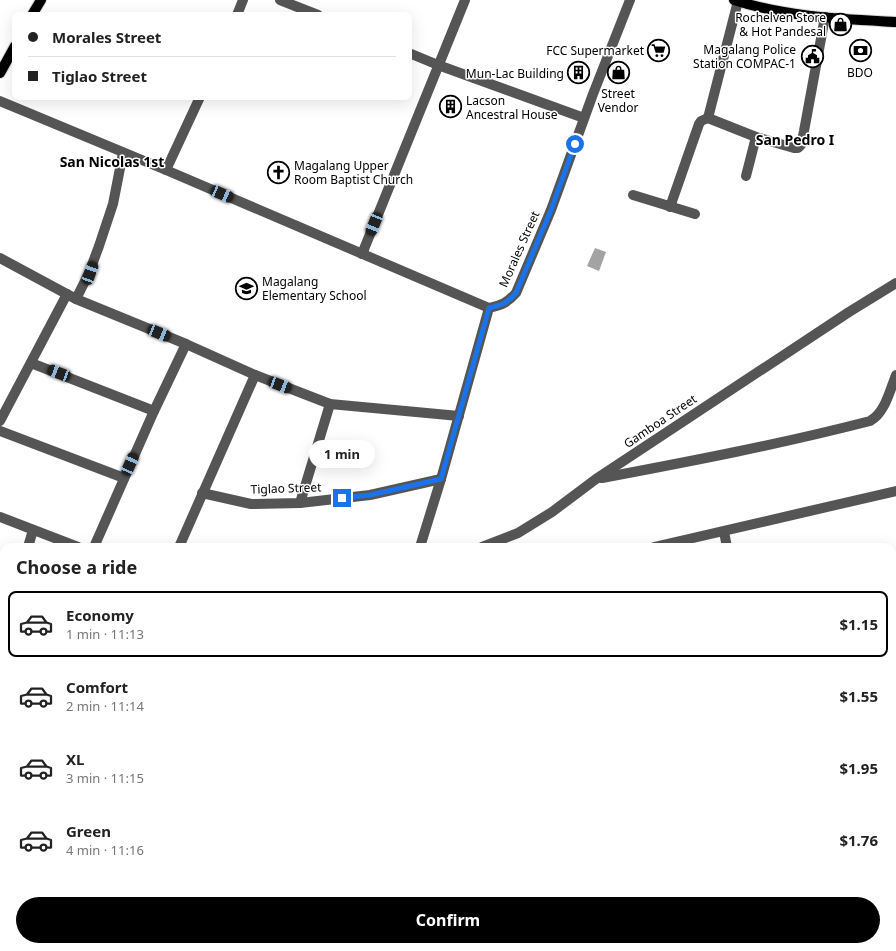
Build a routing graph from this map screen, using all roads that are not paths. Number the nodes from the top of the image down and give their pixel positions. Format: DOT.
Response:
graph roads {
  1 [pos="41,0"];
  2 [pos="243,0"];
  3 [pos="280,0"];
  4 [pos="465,0"];
  5 [pos="630,0"];
  6 [pos="736,1"];
  7 [pos="34,12"];
  8 [pos="238,12"];
  9 [pos="310,12"];
  10 [pos="824,17"];
  11 [pos="896,22"];
  12 [pos="12,51"];
  13 [pos="412,54"];
  14 [pos="438,64"];
  15 [pos="0,73"];
  16 [pos="199,100"];
  17 [pos="0,101"];
  18 [pos="584,118"];
  19 [pos="708,118"];
  20 [pos="756,137"];
  21 [pos="123,153"];
  22 [pos="166,170"];
  23 [pos="746,176"];
  24 [pos="634,195"];
  25 [pos="670,207"];
  26 [pos="695,214"];
  27 [pos="362,254"];
  28 [pos="1,260"];
  29 [pos="896,283"];
  30 [pos="71,296"];
  31 [pos="489,308"];
  32 [pos="186,344"];
  33 [pos="31,363"];
  34 [pos="255,375"];
  35 [pos="896,375"];
  36 [pos="330,404"];
  37 [pos="154,411"];
  38 [pos="458,416"];
  39 [pos="0,421"];
  40 [pos="0,431"];
  41 [pos="124,478"];
  42 [pos="441,479"];
  43 [pos="596,479"];
  44 [pos="896,491"];
  45 [pos="202,493"];
  46 [pos="300,503"];
  47 [pos="0,517"];
  48 [pos="33,530"];
  49 [pos="724,532"];
  50 [pos="29,543"];
  51 [pos="67,543"];
  52 [pos="96,543"];
  53 [pos="181,543"];
  54 [pos="421,543"];
  55 [pos="494,543"];
  56 [pos="673,543"];
  57 [pos="725,543"];
  1 -- 7 [label="main road"];
  2 -- 8 [label="street"];
  3 -- 9 [label="street"];
  4 -- 14 [label="street"];
  5 -- 18 [label="street, Morales Street"];
  6 -- 10 [label="main road"];
  6 -- 19 [label="street"];
  10 -- 11 [label="main road"];
  10 -- 20 [label="street"];
  12 -- 15 [label="main road"];
  13 -- 14 [label="street"];
  14 -- 18 [label="street"];
  14 -- 27 [label="street"];
  16 -- 22 [label="street"];
  17 -- 21 [label="street"];
  18 -- 31 [label="street, Morales Street"];
  19 -- 20 [label="street"];
  19 -- 25 [label="street"];
  20 -- 23 [label="street"];
  21 -- 22 [label="street"];
  21 -- 30 [label="street"];
  22 -- 27 [label="street"];
  24 -- 25 [label="street"];
  25 -- 26 [label="street"];
  27 -- 31 [label="street"];
  28 -- 30 [label="street"];
  29 -- 43 [label="street, Gamboa Street"];
  30 -- 32 [label="street"];
  30 -- 33 [label="street"];
  31 -- 38 [label="street"];
  32 -- 34 [label="street"];
  32 -- 37 [label="street"];
  33 -- 37 [label="street"];
  33 -- 39 [label="street"];
  34 -- 36 [label="street"];
  34 -- 45 [label="street"];
  35 -- 43 [label="street"];
  36 -- 38 [label="street"];
  36 -- 46 [label="street"];
  37 -- 41 [label="street"];
  38 -- 42 [label="street"];
  40 -- 41 [label="street"];
  41 -- 52 [label="street"];
  42 -- 46 [label="street, Tiglao Street"];
  42 -- 54 [label="street"];
  43 -- 55 [label="street, Gamboa Street"];
  44 -- 49 [label="street"];
  45 -- 46 [label="street, Tiglao Street"];
  45 -- 53 [label="street"];
  47 -- 48 [label="street"];
  48 -- 50 [label="street"];
  48 -- 51 [label="street"];
  49 -- 56 [label="street"];
  49 -- 57 [label="street"];
}
